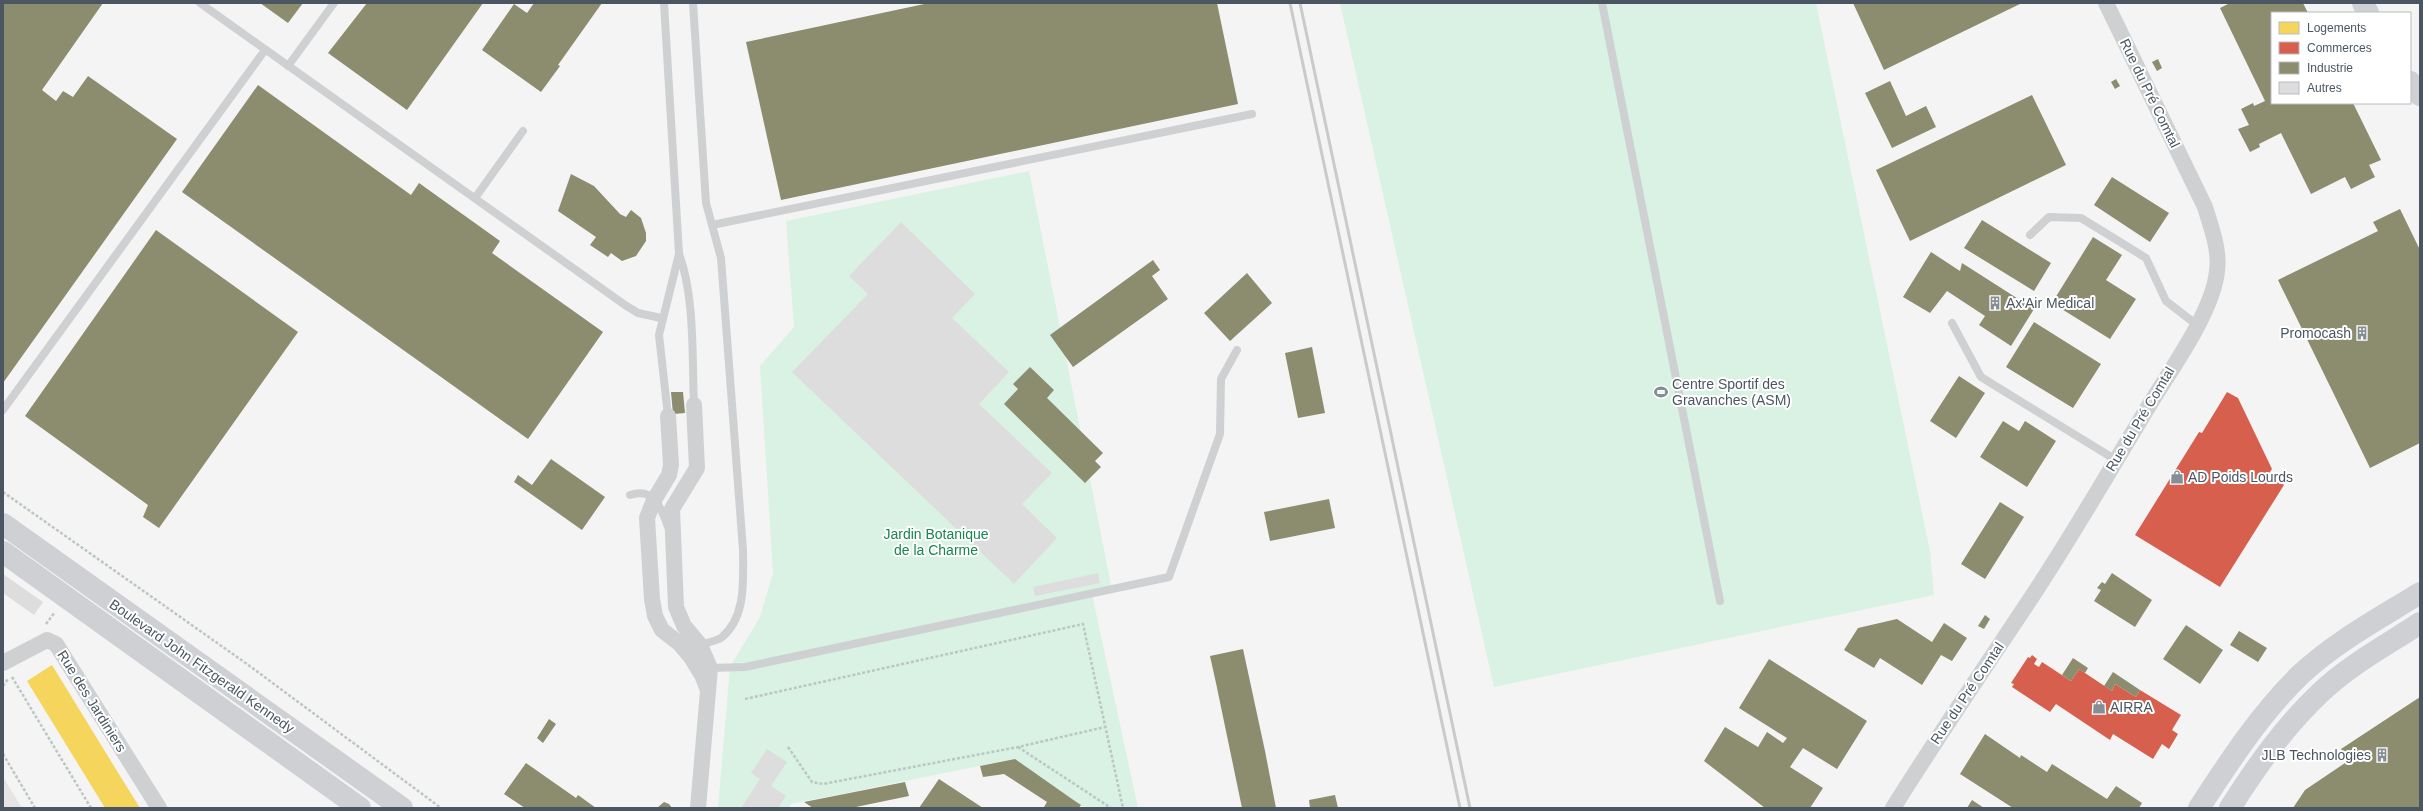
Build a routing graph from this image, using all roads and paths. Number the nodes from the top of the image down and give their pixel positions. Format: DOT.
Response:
graph roads {
  1 [pos="200,3"];
  2 [pos="334,3"];
  3 [pos="664,3"];
  4 [pos="692,3"];
  5 [pos="1602,3"];
  6 [pos="2106,3"];
  7 [pos="2363,3"];
  8 [pos="2368,12"];
  9 [pos="264,50"];
  10 [pos="288,66"];
  11 [pos="2411,83"];
  12 [pos="2420,95"];
  13 [pos="1252,114"];
  14 [pos="523,131"];
  15 [pos="475,198"];
  16 [pos="712,225"];
  17 [pos="2030,235"];
  18 [pos="679,254"];
  19 [pos="661,318"];
  20 [pos="1952,323"];
  21 [pos="2197,325"];
  22 [pos="1237,350"];
  23 [pos="694,405"];
  24 [pos="3,410"];
  25 [pos="668,416"];
  26 [pos="2116,460"];
  27 [pos="3,492"];
  28 [pos="630,495"];
  29 [pos="654,500"];
  30 [pos="3,524"];
  31 [pos="673,539"];
  32 [pos="3,552"];
  33 [pos="2420,593"];
  34 [pos="1720,601"];
  35 [pos="2420,623"];
  36 [pos="700,645"];
  37 [pos="710,668"];
  38 [pos="7,669"];
  39 [pos="708,694"];
  40 [pos="745,699"];
  41 [pos="1105,727"];
  42 [pos="788,747"];
  43 [pos="1018,747"];
  44 [pos="3,754"];
  45 [pos="35,808"];
  46 [pos="91,808"];
  47 [pos="159,808"];
  48 [pos="360,808"];
  49 [pos="402,808"];
  50 [pos="441,808"];
  51 [pos="698,808"];
  52 [pos="1112,808"];
  53 [pos="1123,808"];
  54 [pos="1893,808"];
  55 [pos="2199,808"];
  56 [pos="2230,808"];
  1 -- 9 [label="lane"];
  2 -- 10 [label="lane"];
  3 -- 18 [label="lane"];
  4 -- 16 [label="lane"];
  5 -- 34 [label="lane"];
  6 -- 21 [label="street, Rue du Pré Comtal"];
  7 -- 8 [label="main road"];
  9 -- 10 [label="lane"];
  9 -- 24 [label="lane"];
  10 -- 15 [label="lane"];
  11 -- 12 [label="main road"];
  13 -- 16 [label="lane"];
  14 -- 15 [label="lane"];
  15 -- 19 [label="lane"];
  16 -- 36 [label="lane"];
  17 -- 21 [label="lane"];
  18 -- 19 [label="lane"];
  18 -- 23 [label="lane"];
  19 -- 25 [label="lane"];
  20 -- 26 [label="lane"];
  21 -- 26 [label="street, Rue du Pré Comtal"];
  22 -- 37 [label="lane"];
  23 -- 31 [label="street"];
  25 -- 29 [label="street"];
  26 -- 54 [label="street, Rue du Pré Comtal"];
  27 -- 50 [label="path"];
  28 -- 29 [label="lane"];
  29 -- 31 [label="lane"];
  29 -- 39 [label="street"];
  30 -- 49 [label="main road, Boulevard John Fitzgerald Kennedy"];
  31 -- 36 [label="street"];
  32 -- 48 [label="main road, Boulevard John Fitzgerald Kennedy"];
  33 -- 55 [label="main road"];
  35 -- 56 [label="main road"];
  36 -- 37 [label="street"];
  37 -- 39 [label="street"];
  38 -- 46 [label="path"];
  38 -- 47 [label="street, Rue des Jardiniers"];
  39 -- 51 [label="street"];
  40 -- 41 [label="path"];
  41 -- 43 [label="path"];
  41 -- 53 [label="path"];
  42 -- 43 [label="path"];
  43 -- 52 [label="path"];
  44 -- 45 [label="path"];
}
